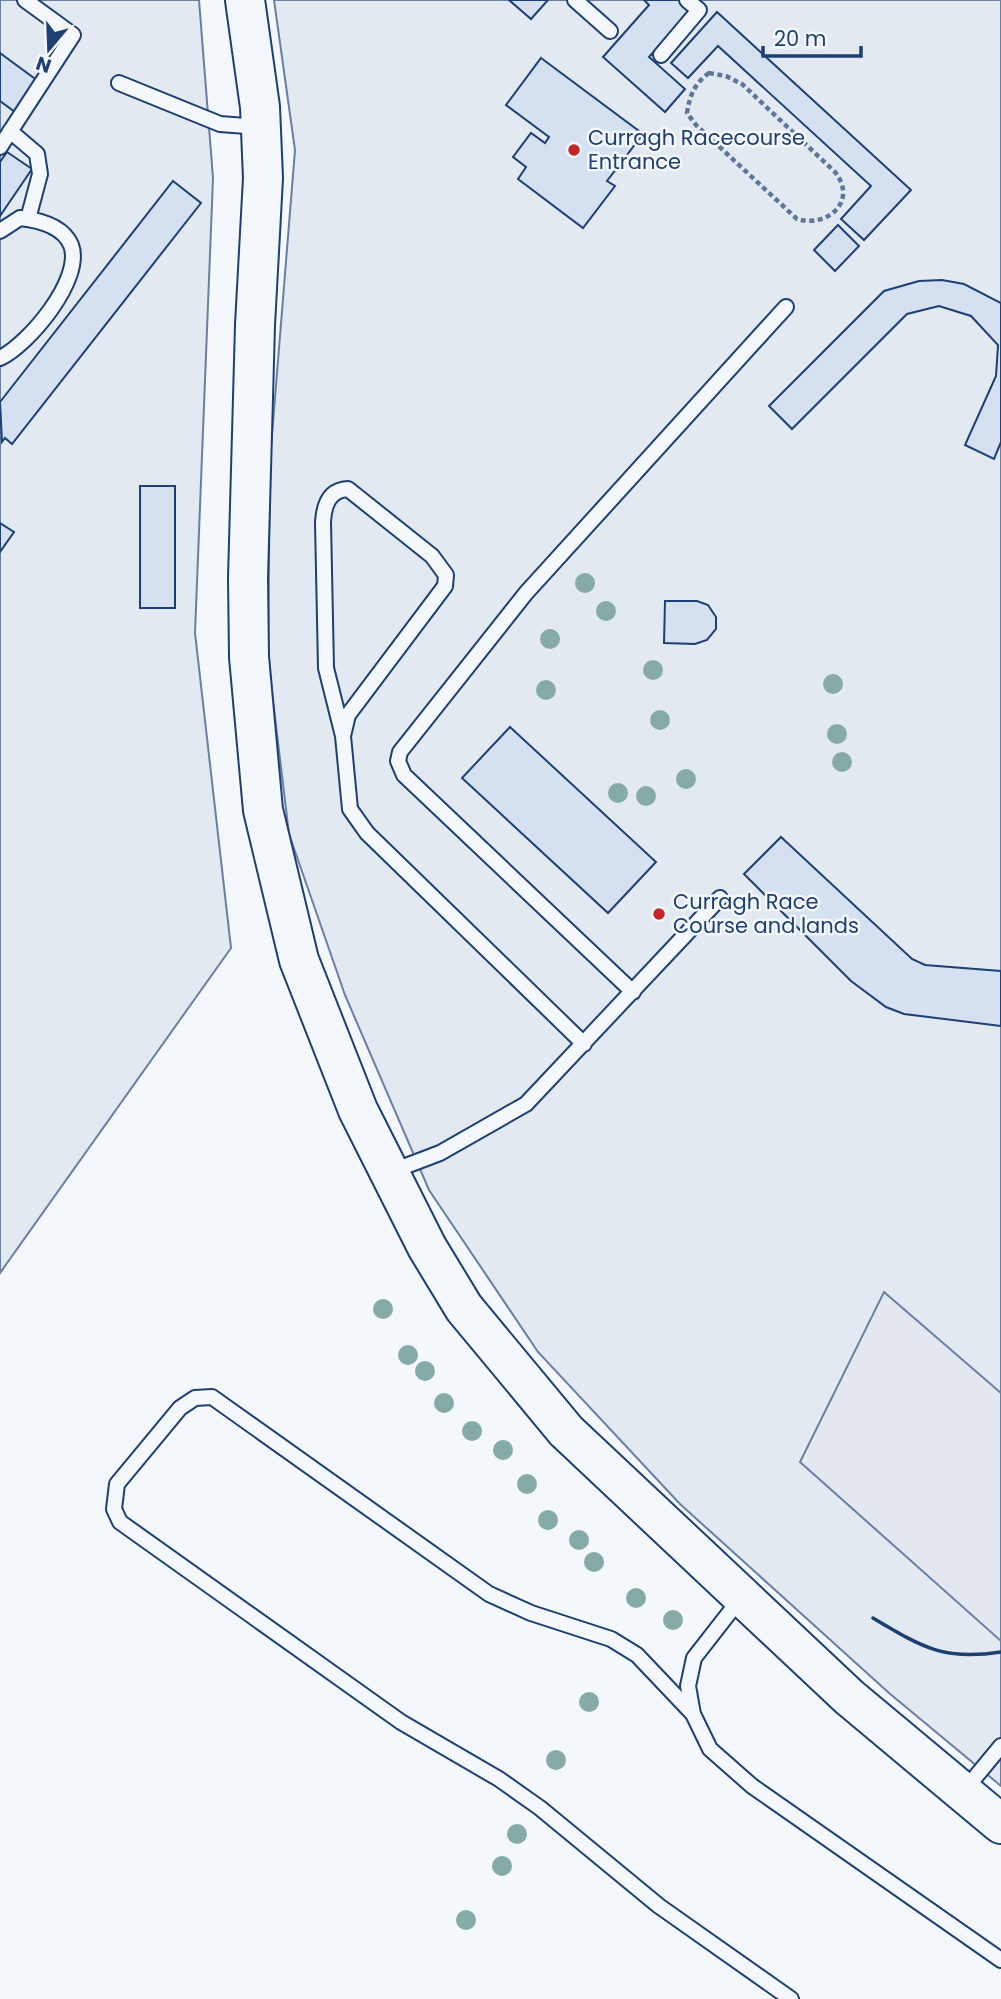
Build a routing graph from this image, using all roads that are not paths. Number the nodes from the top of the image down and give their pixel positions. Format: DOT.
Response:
graph roads {
  1 [pos="25,0"];
  2 [pos="245,0"];
  3 [pos="575,0"];
  4 [pos="687,0"];
  5 [pos="610,31"];
  6 [pos="661,55"];
  7 [pos="119,83"];
  8 [pos="261,128"];
  9 [pos="10,131"];
  10 [pos="0,147"];
  11 [pos="28,219"];
  12 [pos="0,231"];
  13 [pos="786,307"];
  14 [pos="0,358"];
  15 [pos="343,736"];
  16 [pos="720,898"];
  17 [pos="633,992"];
  18 [pos="584,1044"];
  19 [pos="389,1172"];
  20 [pos="741,1598"];
  21 [pos="693,1714"];
  22 [pos="1001,1746"];
  23 [pos="962,1793"];
  24 [pos="1001,1824"];
  25 [pos="1001,1960"];
  26 [pos="791,1999"];
  1 -- 9 [label="lane"];
  2 -- 8 [label="main road"];
  3 -- 5 [label="lane"];
  4 -- 6 [label="lane"];
  7 -- 8 [label="lane"];
  8 -- 19 [label="main road"];
  9 -- 10 [label="lane"];
  9 -- 11 [label="lane"];
  11 -- 12 [label="lane"];
  11 -- 14 [label="lane"];
  13 -- 17 [label="lane"];
  15 -- 15 [label="lane"];
  15 -- 18 [label="lane"];
  16 -- 17 [label="lane"];
  17 -- 18 [label="lane"];
  18 -- 19 [label="lane"];
  19 -- 20 [label="main road"];
  20 -- 21 [label="lane"];
  20 -- 23 [label="main road"];
  21 -- 25 [label="lane"];
  21 -- 26 [label="lane"];
  22 -- 23 [label="lane"];
  23 -- 24 [label="main road"];
}
